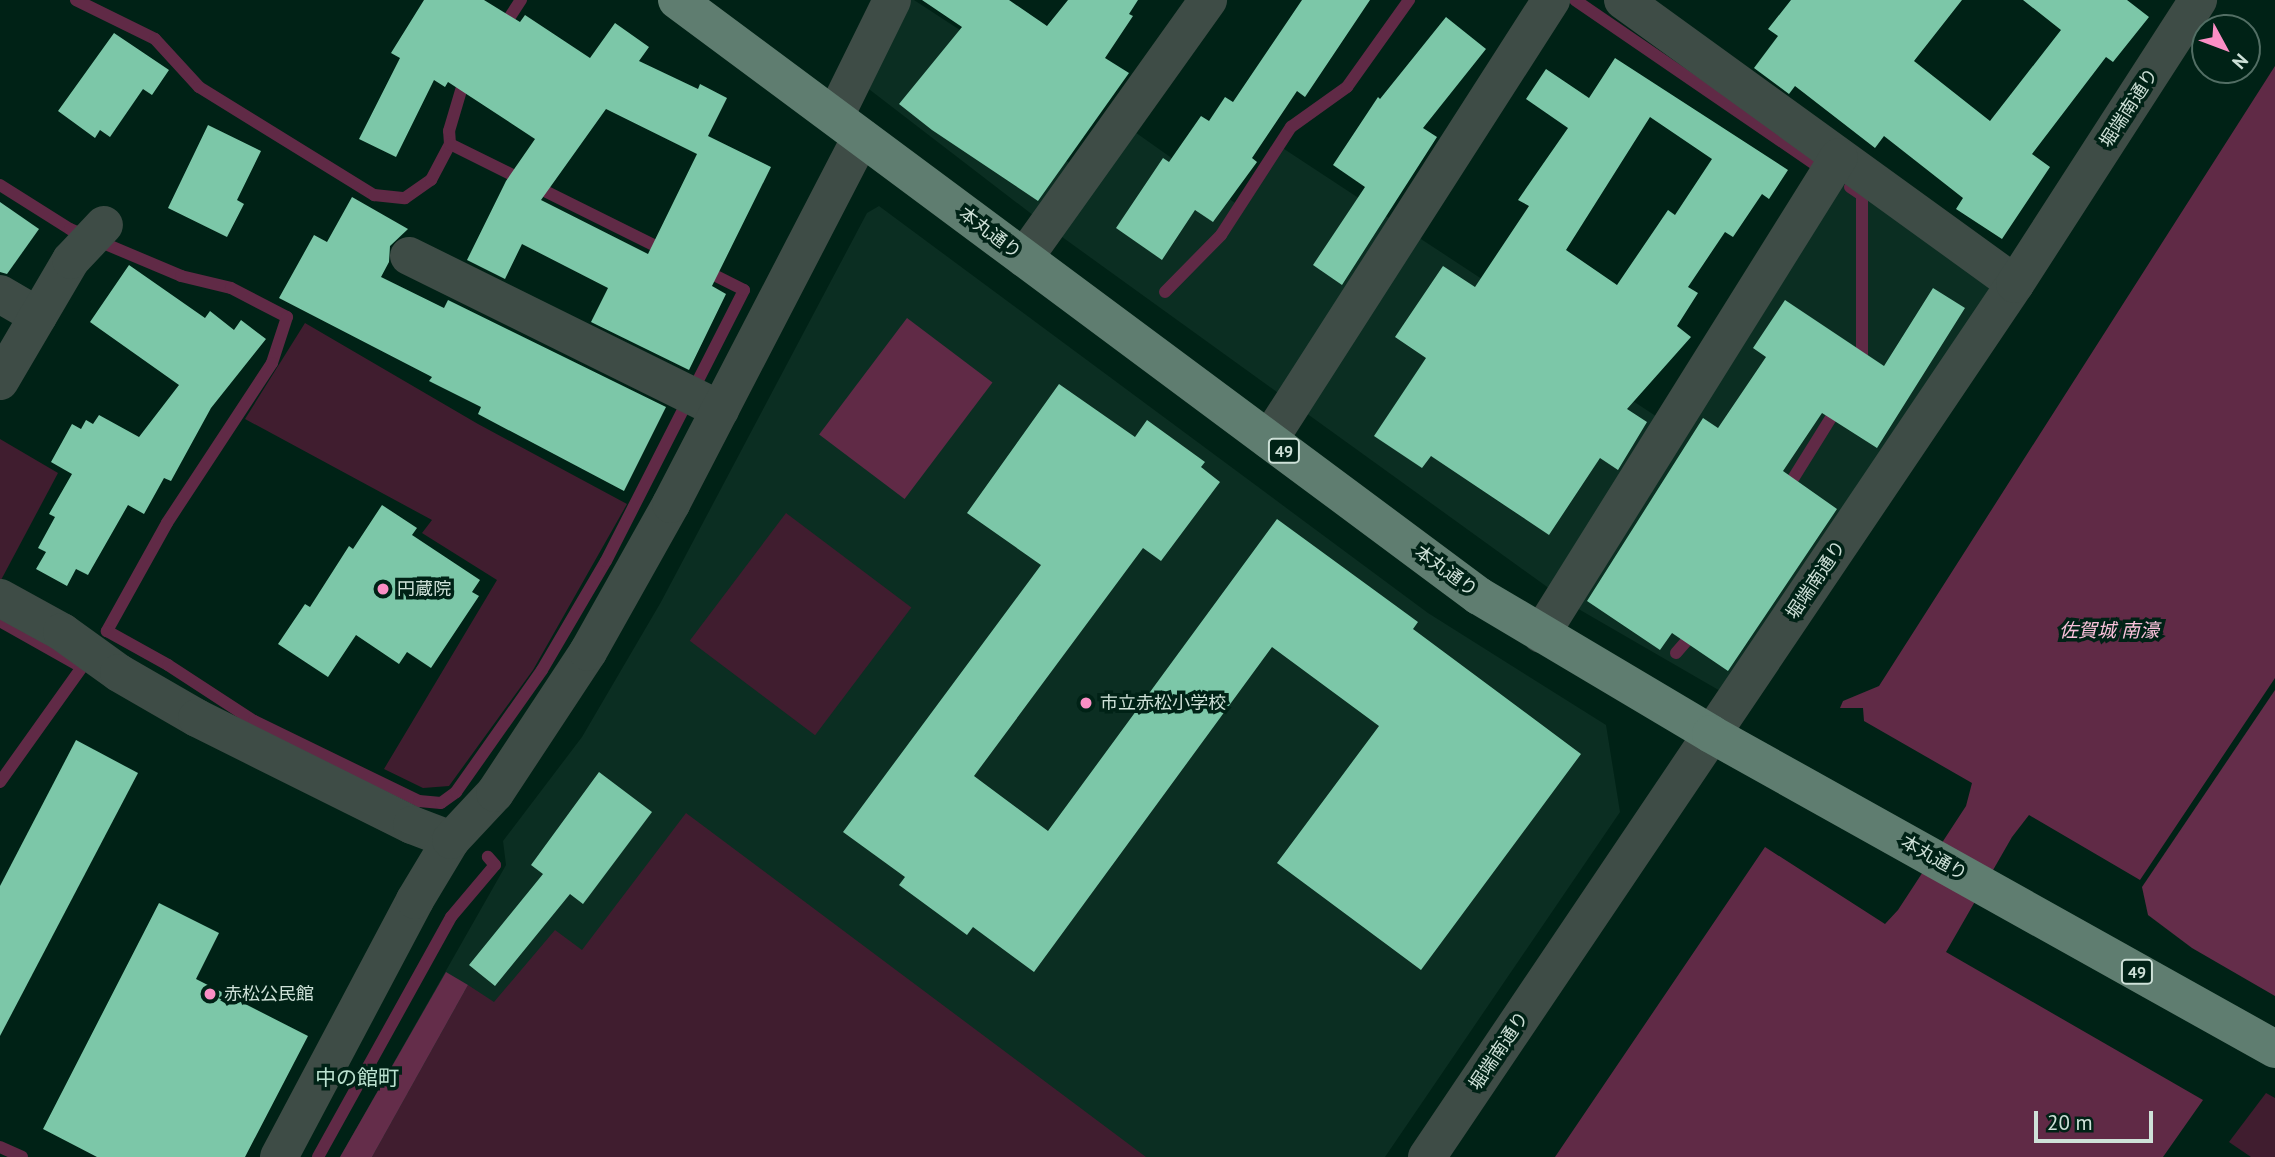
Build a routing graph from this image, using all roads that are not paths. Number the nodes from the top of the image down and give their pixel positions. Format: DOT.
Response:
graph roads {
  1 [pos="677,0"];
  2 [pos="892,0"];
  3 [pos="1208,0"];
  4 [pos="1551,0"];
  5 [pos="1623,0"];
  6 [pos="2198,0"];
  7 [pos="848,127"];
  8 [pos="1830,171"];
  9 [pos="96,234"];
  10 [pos="409,256"];
  11 [pos="1024,258"];
  12 [pos="2015,284"];
  13 [pos="0,294"];
  14 [pos="37,316"];
  15 [pos="0,381"];
  16 [pos="700,400"];
  17 [pos="1269,440"];
  18 [pos="0,598"];
  19 [pos="1541,634"];
  20 [pos="1712,734"];
  21 [pos="451,840"];
  22 [pos="2275,1049"];
  23 [pos="279,1157"];
  24 [pos="1427,1157"];
  1 -- 7 [label="main road, 本丸通り / 49"];
  2 -- 7 [label="street"];
  3 -- 11 [label="street"];
  4 -- 17 [label="street"];
  5 -- 8 [label="street"];
  6 -- 12 [label="street, 堀端南通り"];
  7 -- 11 [label="main road, 本丸通り / 49"];
  7 -- 16 [label="street"];
  8 -- 12 [label="street"];
  8 -- 19 [label="street"];
  9 -- 14 [label="street"];
  10 -- 16 [label="street"];
  11 -- 17 [label="main road, 本丸通り / 49"];
  12 -- 20 [label="street, 堀端南通り"];
  13 -- 14 [label="street"];
  14 -- 15 [label="street"];
  16 -- 21 [label="street"];
  17 -- 19 [label="main road, 本丸通り / 49"];
  18 -- 21 [label="street"];
  19 -- 20 [label="main road, 本丸通り / 49"];
  20 -- 22 [label="main road, 本丸通り / 49"];
  20 -- 24 [label="street, 堀端南通り"];
  21 -- 23 [label="street"];
}
